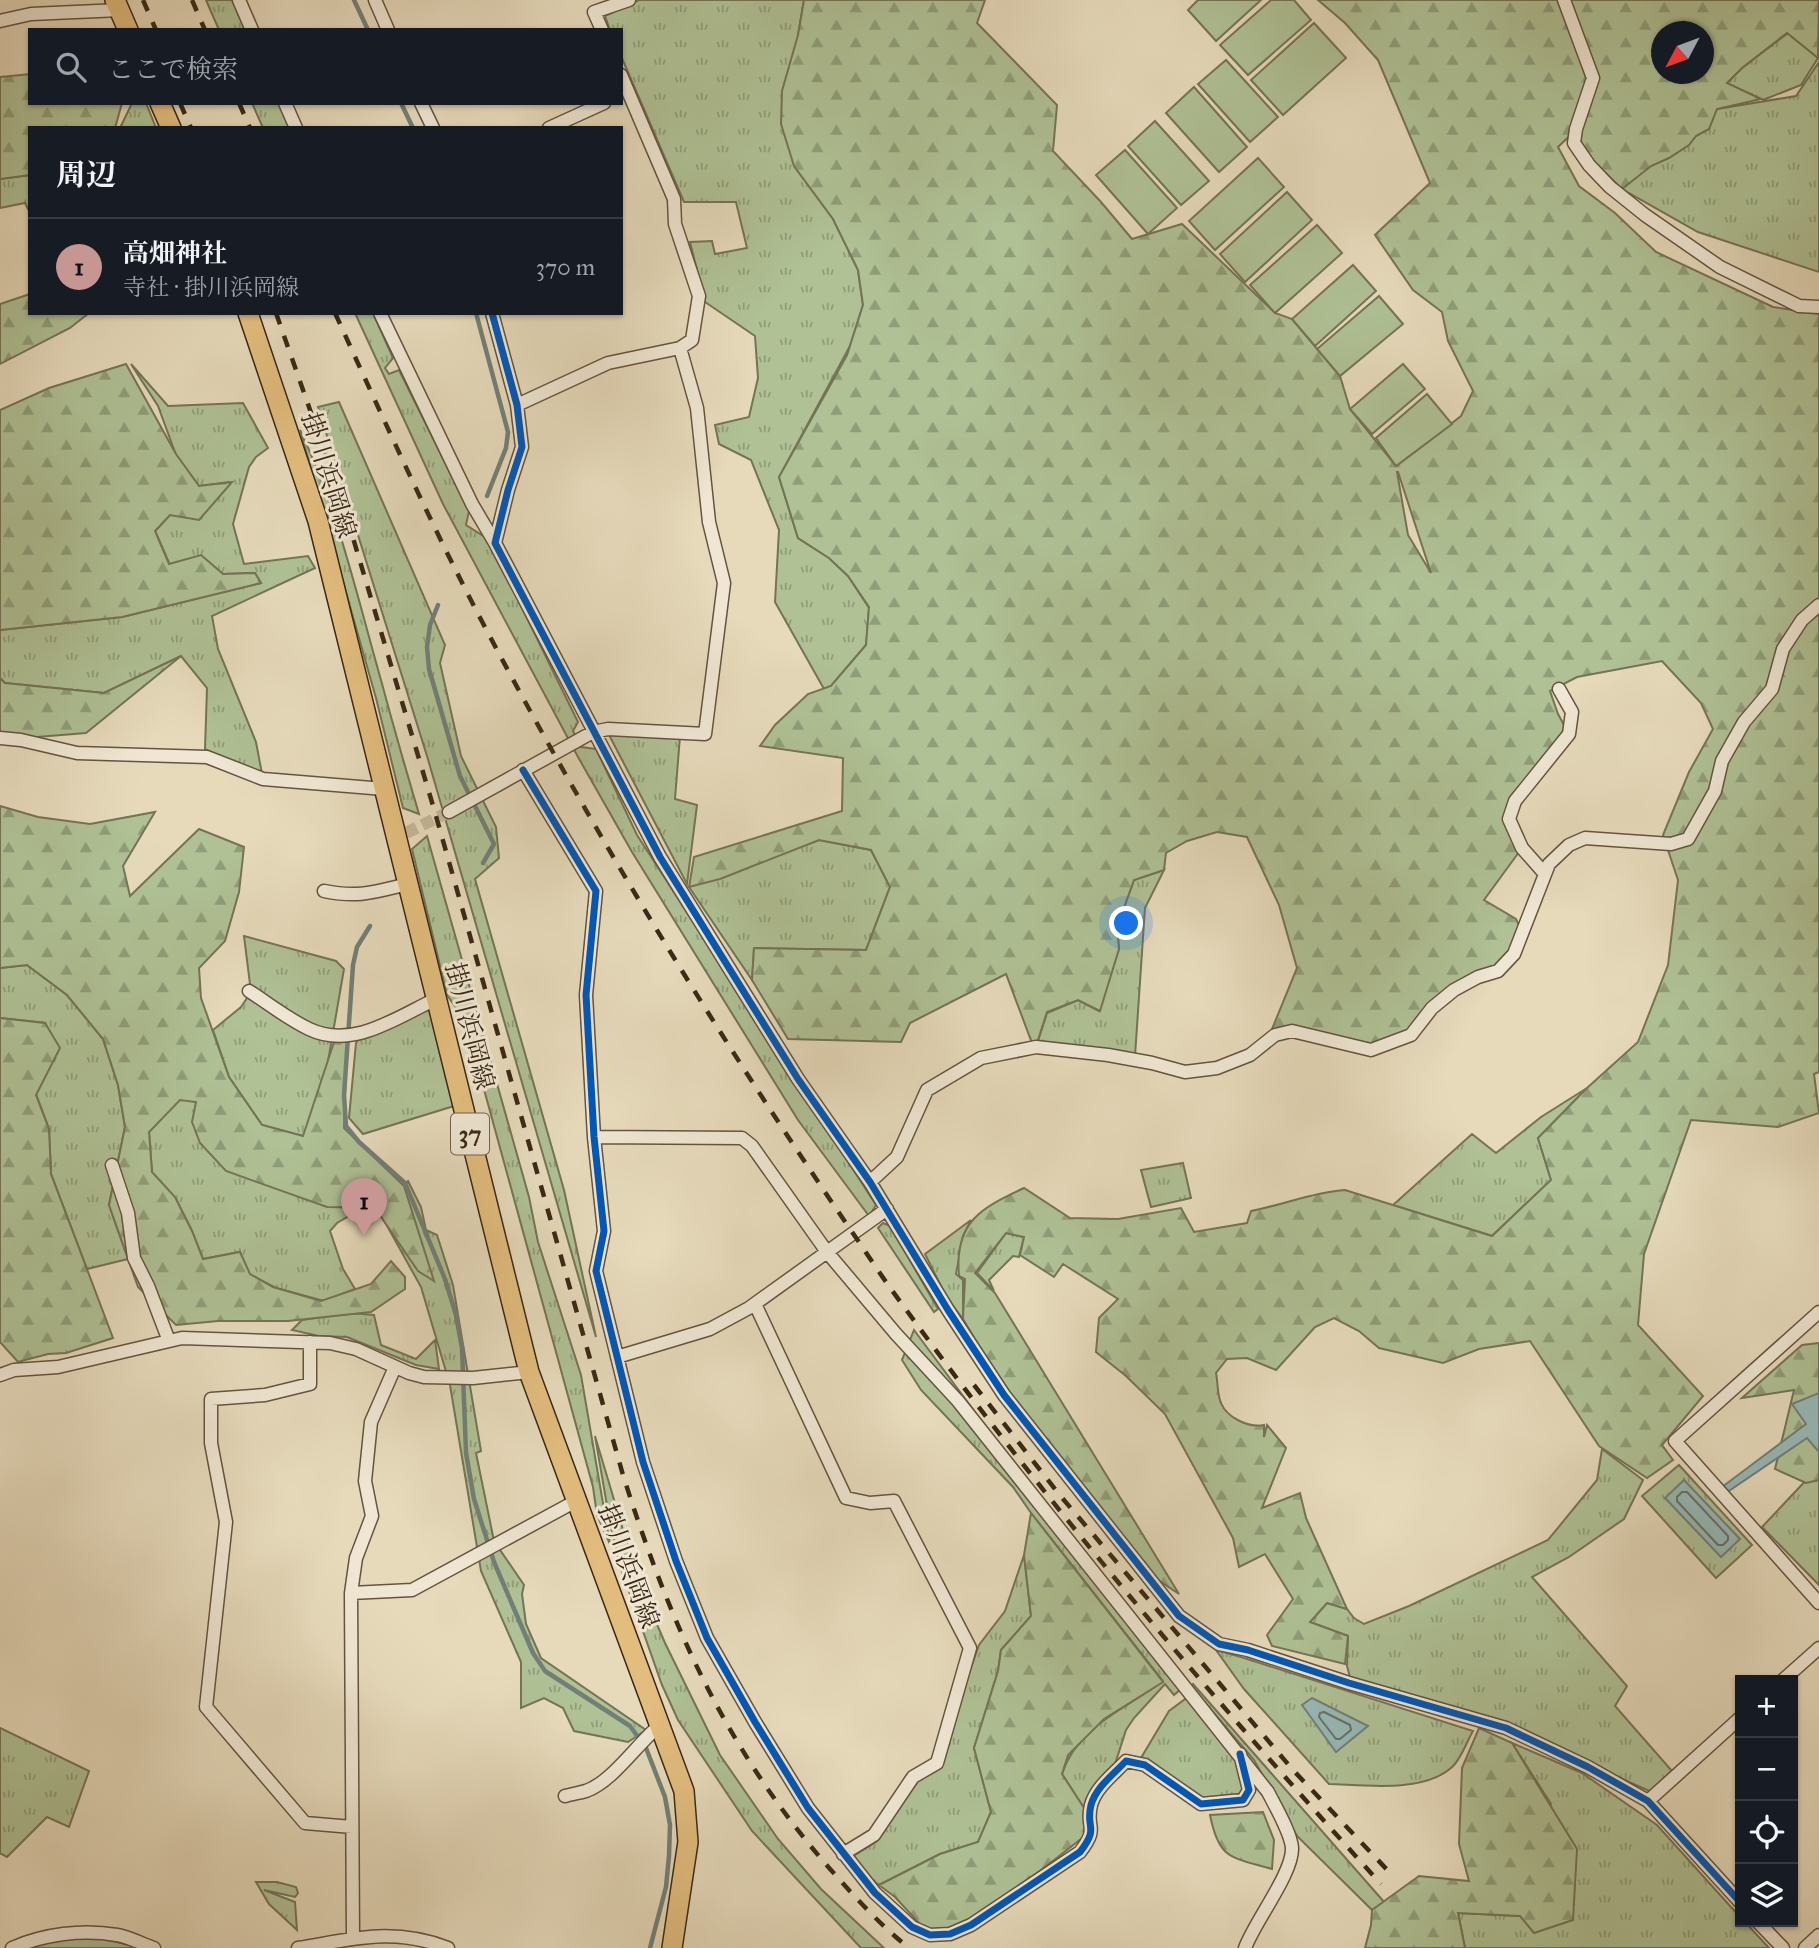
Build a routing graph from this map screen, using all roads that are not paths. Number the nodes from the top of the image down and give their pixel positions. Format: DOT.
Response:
graph roads {
  1 [pos="239,0"];
  2 [pos="374,0"];
  3 [pos="629,0"];
  4 [pos="1564,0"];
  5 [pos="118,5"];
  6 [pos="58,6"];
  7 [pos="0,21"];
  8 [pos="127,28"];
  9 [pos="251,28"];
  10 [pos="387,28"];
  11 [pos="601,28"];
  12 [pos="625,94"];
  13 [pos="161,105"];
  14 [pos="286,105"];
  15 [pos="422,105"];
  16 [pos="600,105"];
  17 [pos="170,126"];
  18 [pos="295,126"];
  19 [pos="432,126"];
  20 [pos="553,126"];
  21 [pos="1819,307"];
  22 [pos="249,315"];
  23 [pos="381,315"];
  24 [pos="493,315"];
  25 [pos="680,348"];
  26 [pos="517,405"];
  27 [pos="495,543"];
  28 [pos="1819,605"];
  29 [pos="1559,689"];
  30 [pos="593,732"];
  31 [pos="0,738"];
  32 [pos="523,770"];
  33 [pos="384,789"];
  34 [pos="449,811"];
  35 [pos="1545,874"];
  36 [pos="408,884"];
  37 [pos="324,891"];
  38 [pos="249,991"];
  39 [pos="436,999"];
  40 [pos="594,1137"];
  41 [pos="112,1165"];
  42 [pos="870,1182"];
  43 [pos="887,1209"];
  44 [pos="827,1252"];
  45 [pos="755,1304"];
  46 [pos="1819,1312"];
  47 [pos="169,1341"];
  48 [pos="310,1342"];
  49 [pos="617,1357"];
  50 [pos="395,1367"];
  51 [pos="529,1372"];
  52 [pos="0,1374"];
  53 [pos="576,1501"];
  54 [pos="351,1593"];
  55 [pos="1819,1603"];
  56 [pos="1819,1648"];
  57 [pos="1789,1675"];
  58 [pos="1735,1723"];
  59 [pos="655,1729"];
  60 [pos="1240,1754"];
  61 [pos="565,1796"];
  62 [pos="1648,1801"];
  63 [pos="352,1827"];
  64 [pos="843,1854"];
  65 [pos="1735,1897"];
  66 [pos="1763,1927"];
  67 [pos="1819,1935"];
  68 [pos="353,1939"];
  69 [pos="12,1948"];
  70 [pos="154,1948"];
  71 [pos="298,1948"];
  72 [pos="448,1948"];
  73 [pos="672,1948"];
  74 [pos="1245,1948"];
  75 [pos="1783,1948"];
  76 [pos="1805,1948"];
  1 -- 9 [label="street"];
  2 -- 10 [label="street"];
  3 -- 11 [label="street"];
  4 -- 21 [label="street"];
  5 -- 6 [label="street"];
  5 -- 8 [label="main road"];
  6 -- 7 [label="street"];
  12 -- 25 [label="street"];
  13 -- 17 [label="main road"];
  14 -- 18 [label="street"];
  15 -- 19 [label="street"];
  16 -- 20 [label="street"];
  22 -- 33 [label="main road, 掛川浜岡線 / 37"];
  23 -- 27 [label="street"];
  24 -- 26 [label="street"];
  25 -- 26 [label="street"];
  25 -- 30 [label="street"];
  26 -- 27 [label="street"];
  27 -- 30 [label="street"];
  28 -- 35 [label="street"];
  29 -- 35 [label="street"];
  30 -- 32 [label="street"];
  30 -- 42 [label="street"];
  31 -- 33 [label="street"];
  32 -- 34 [label="street"];
  32 -- 40 [label="street"];
  33 -- 36 [label="main road, 掛川浜岡線 / 37"];
  35 -- 42 [label="street"];
  36 -- 37 [label="street"];
  36 -- 39 [label="main road, 掛川浜岡線 / 37"];
  38 -- 39 [label="street"];
  39 -- 51 [label="main road, 掛川浜岡線 / 37"];
  40 -- 44 [label="street"];
  40 -- 49 [label="street"];
  41 -- 47 [label="street"];
  42 -- 43 [label="street"];
  43 -- 44 [label="street"];
  43 -- 62 [label="street"];
  44 -- 45 [label="street"];
  44 -- 60 [label="street"];
  45 -- 49 [label="street"];
  45 -- 64 [label="street"];
  46 -- 55 [label="street"];
  47 -- 48 [label="street"];
  47 -- 52 [label="street"];
  48 -- 50 [label="street"];
  48 -- 63 [label="street"];
  49 -- 64 [label="street"];
  50 -- 51 [label="street"];
  50 -- 54 [label="street"];
  51 -- 53 [label="main road, 掛川浜岡線 / 37"];
  53 -- 54 [label="street"];
  53 -- 59 [label="main road, 掛川浜岡線 / 37"];
  54 -- 63 [label="street"];
  56 -- 57 [label="street"];
  58 -- 62 [label="street"];
  59 -- 61 [label="street"];
  59 -- 73 [label="main road, 掛川浜岡線 / 37"];
  60 -- 64 [label="street"];
  60 -- 74 [label="street"];
  62 -- 65 [label="street"];
  63 -- 68 [label="street"];
  66 -- 75 [label="street"];
  67 -- 76 [label="street"];
  68 -- 71 [label="street"];
  68 -- 72 [label="street"];
  69 -- 70 [label="street"];
}
